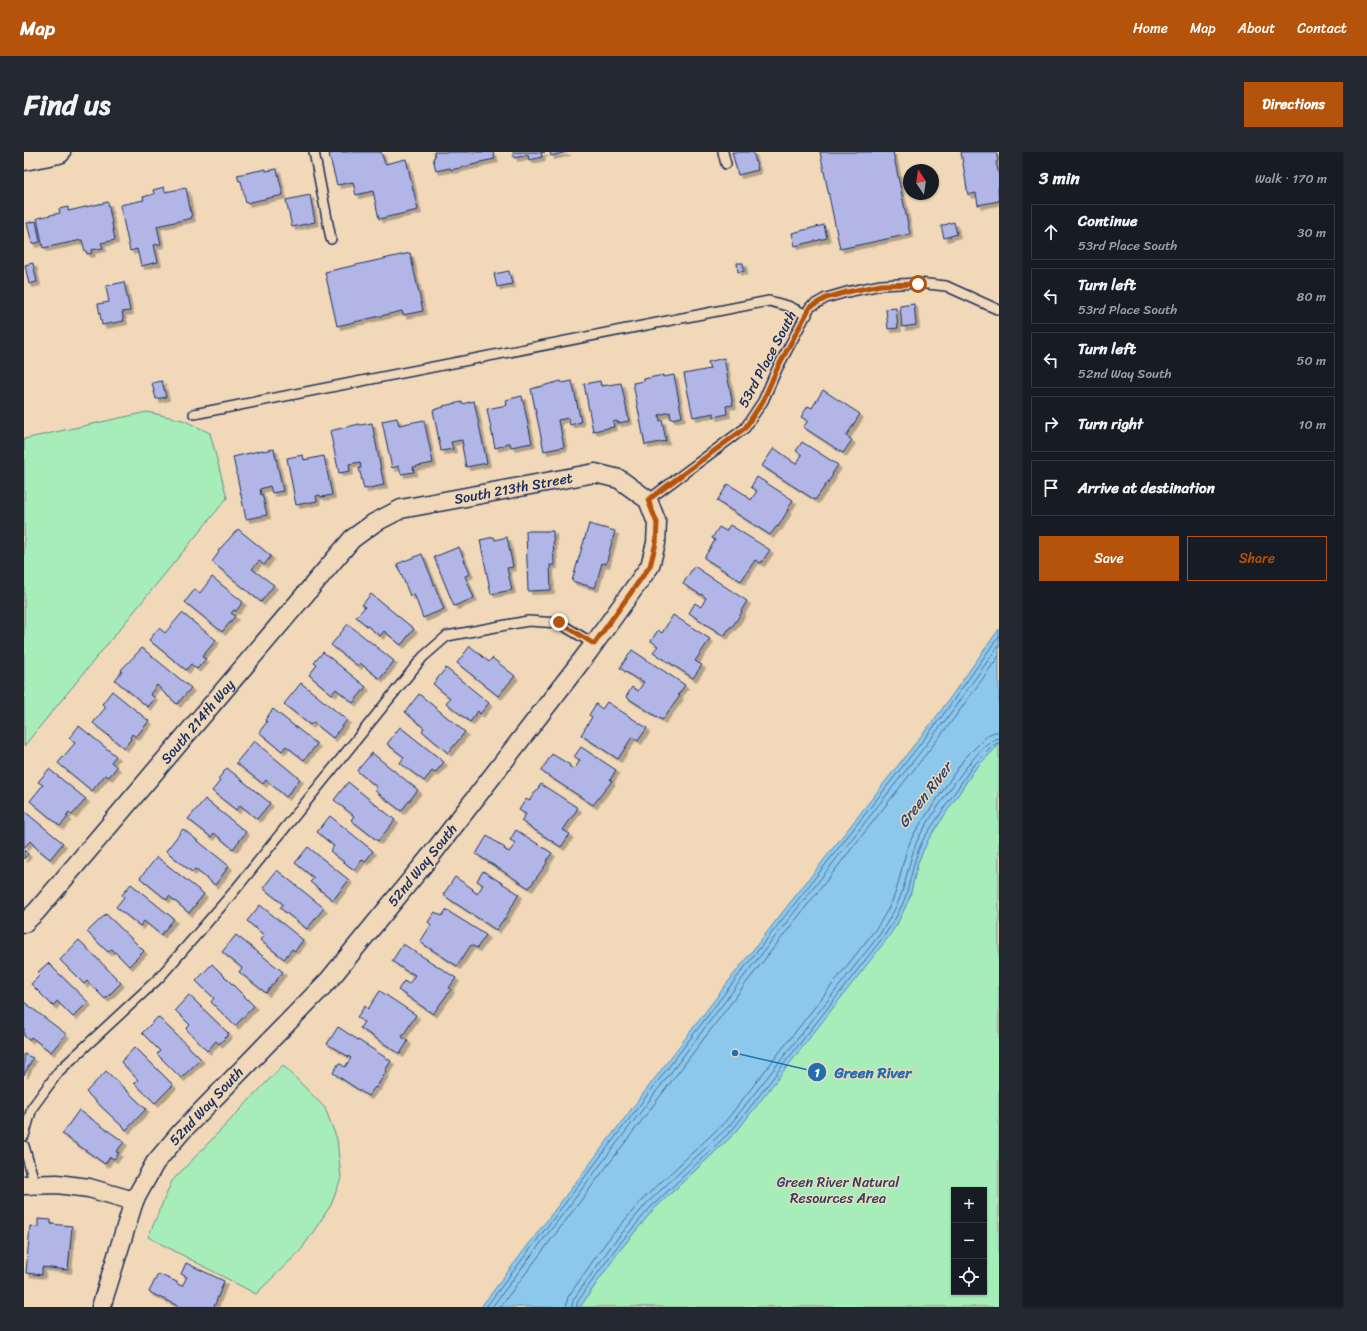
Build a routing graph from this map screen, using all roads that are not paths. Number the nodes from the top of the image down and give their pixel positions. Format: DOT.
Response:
graph roads {
  1 [pos="59,152"];
  2 [pos="314,152"];
  3 [pos="723,152"];
  4 [pos="24,159"];
  5 [pos="726,164"];
  6 [pos="331,240"];
  7 [pos="999,310"];
  8 [pos="807,315"];
  9 [pos="194,414"];
  10 [pos="648,500"];
  11 [pos="374,523"];
  12 [pos="594,644"];
  13 [pos="24,923"];
  14 [pos="24,1136"];
  15 [pos="24,1146"];
  16 [pos="30,1185"];
  17 [pos="134,1201"];
  18 [pos="101,1307"];
  1 -- 4 [label="main road"];
  2 -- 6 [label="lane"];
  3 -- 5 [label="lane"];
  7 -- 8 [label="lane, 53rd Place South"];
  8 -- 9 [label="lane"];
  8 -- 10 [label="lane, 53rd Place South"];
  10 -- 11 [label="street, South 213th Street"];
  10 -- 12 [label="street, 52nd Way South"];
  11 -- 13 [label="street, South 214th Way"];
  12 -- 14 [label="lane"];
  12 -- 17 [label="street, 52nd Way South"];
  15 -- 16 [label="lane"];
  16 -- 17 [label="street"];
  17 -- 18 [label="street, 52nd Way South"];
}
